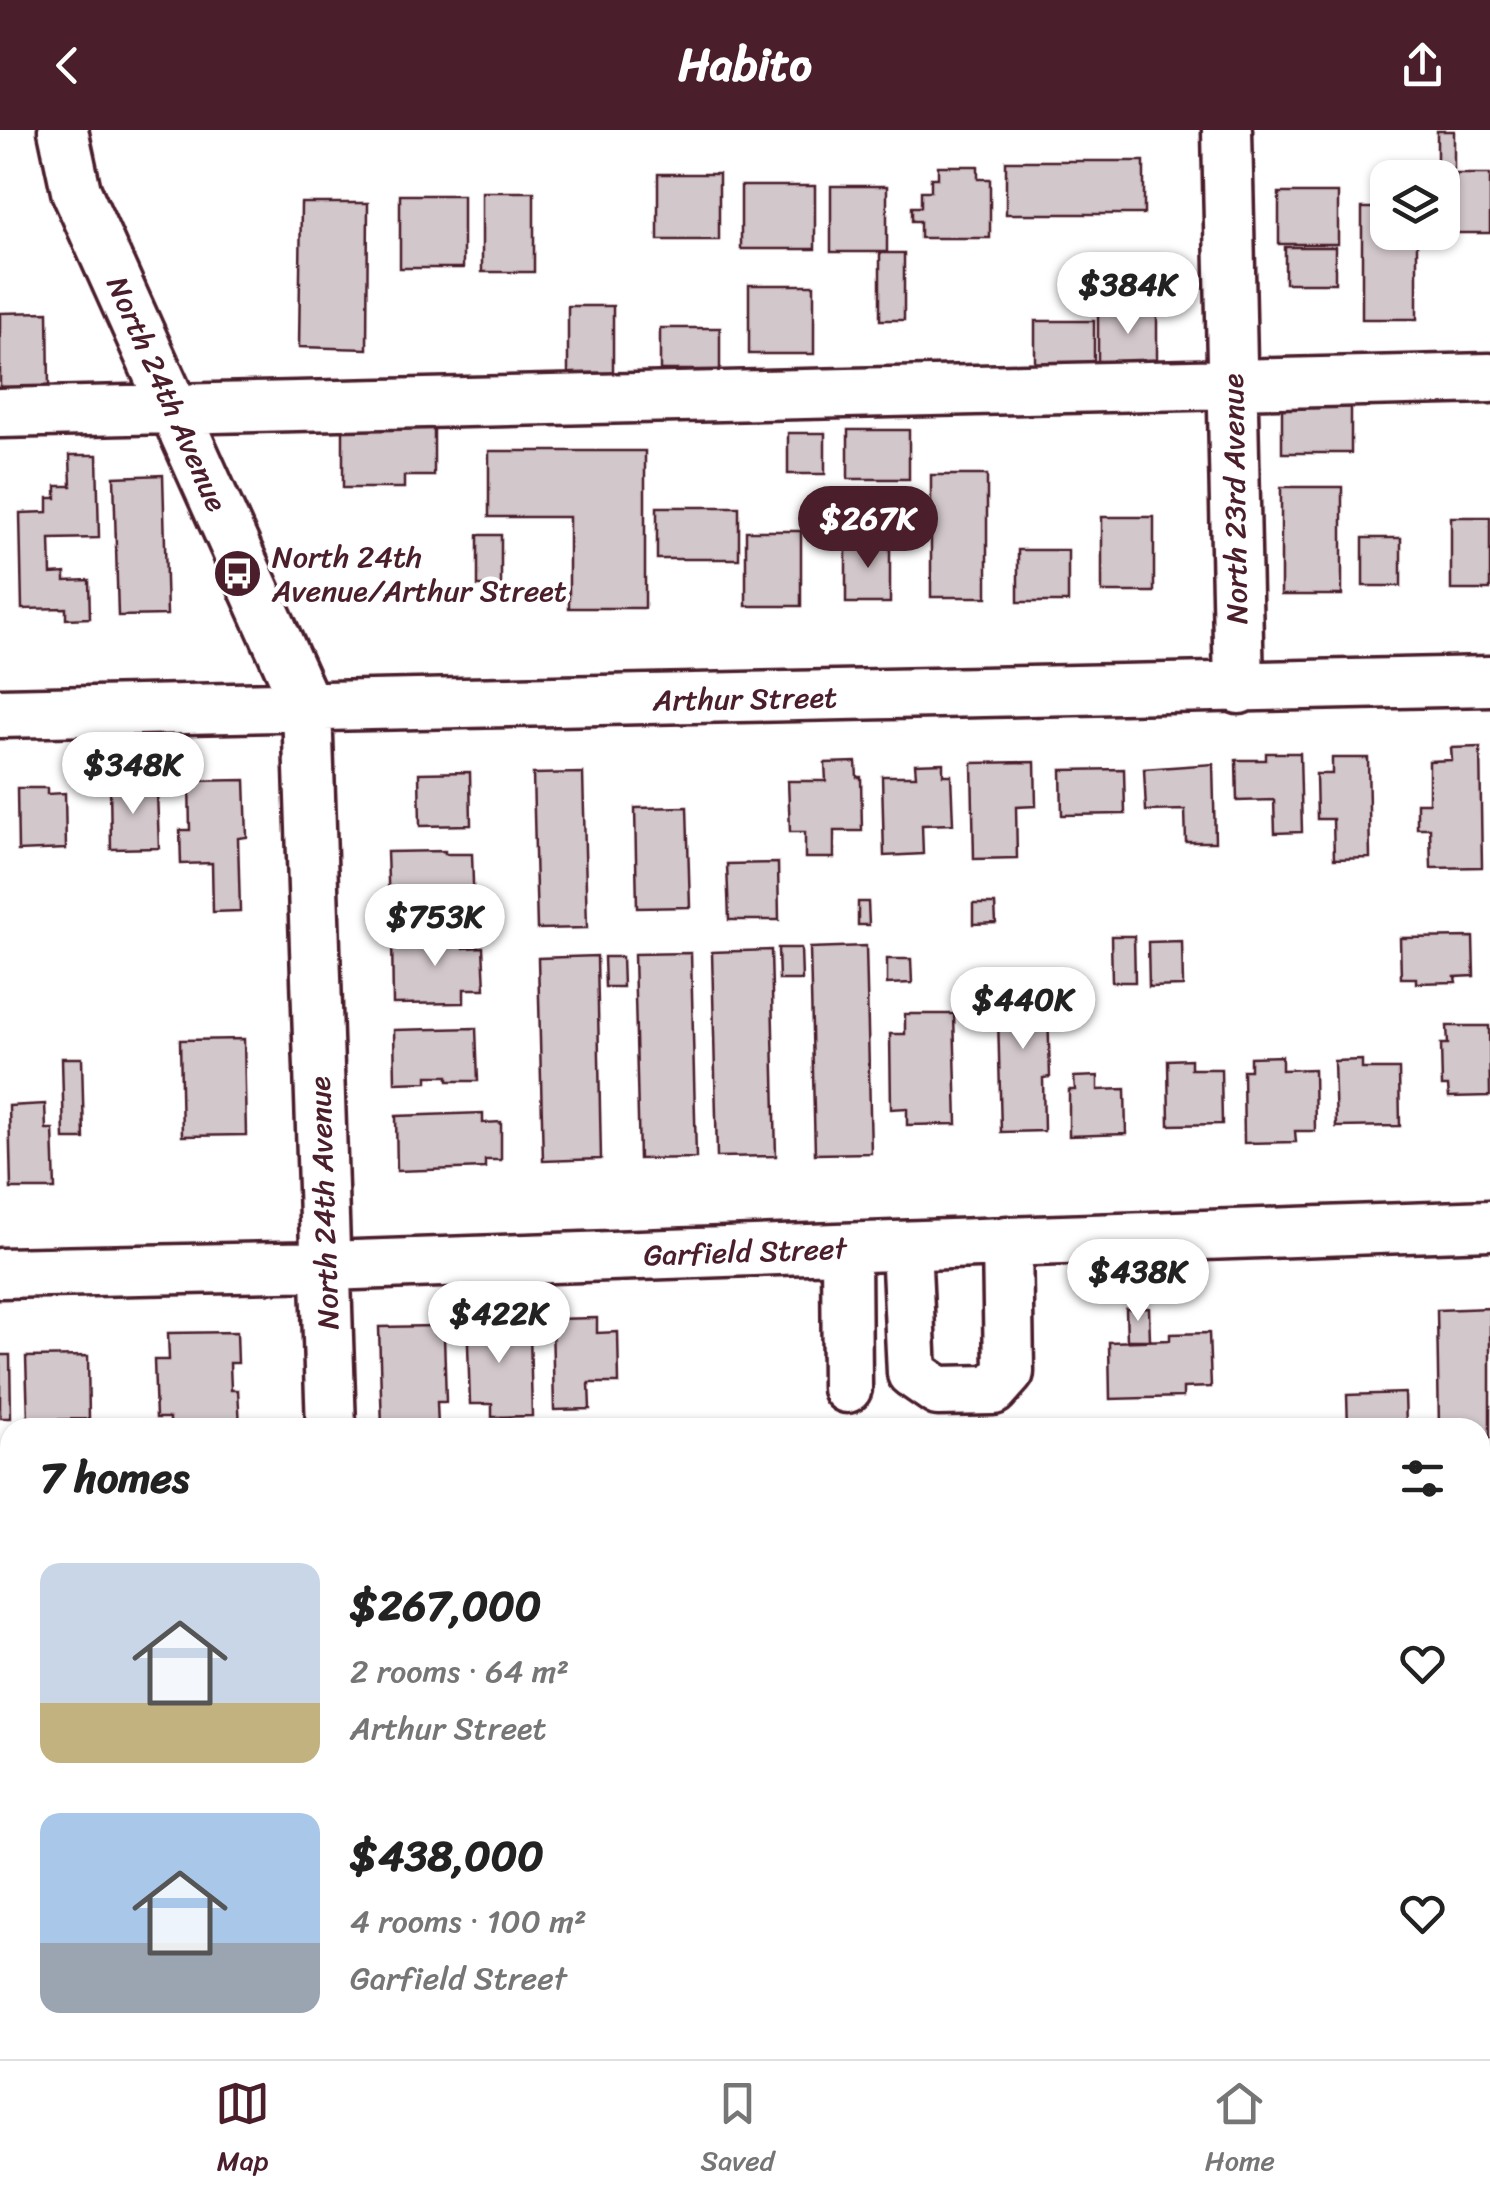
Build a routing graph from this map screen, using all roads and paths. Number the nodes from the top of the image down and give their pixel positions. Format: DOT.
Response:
graph roads {
  1 [pos="63,130"];
  2 [pos="1227,130"];
  3 [pos="1490,378"];
  4 [pos="1232,384"];
  5 [pos="174,409"];
  6 [pos="0,413"];
  7 [pos="1490,681"];
  8 [pos="1238,689"];
  9 [pos="307,707"];
  10 [pos="0,713"];
  11 [pos="1490,1225"];
  12 [pos="1008,1241"];
  13 [pos="906,1246"];
  14 [pos="846,1248"];
  15 [pos="327,1266"];
  16 [pos="0,1272"];
  17 [pos="848,1388"];
  18 [pos="332,1418"];
  1 -- 5 [label="street, North 24th Avenue"];
  2 -- 4 [label="street, North 23rd Avenue"];
  3 -- 4 [label="street"];
  4 -- 5 [label="street"];
  4 -- 8 [label="street, North 23rd Avenue"];
  5 -- 6 [label="street"];
  5 -- 9 [label="street, North 24th Avenue"];
  7 -- 8 [label="street, Arthur Street"];
  8 -- 9 [label="street, Arthur Street"];
  9 -- 10 [label="street, Arthur Street"];
  9 -- 15 [label="street, North 24th Avenue"];
  11 -- 12 [label="street, Garfield Street"];
  12 -- 13 [label="street, Garfield Street"];
  12 -- 13 [label="street"];
  13 -- 14 [label="street, Garfield Street"];
  14 -- 15 [label="street, Garfield Street"];
  14 -- 17 [label="street"];
  15 -- 16 [label="street, Garfield Street"];
  15 -- 18 [label="street, North 24th Avenue"];
}
